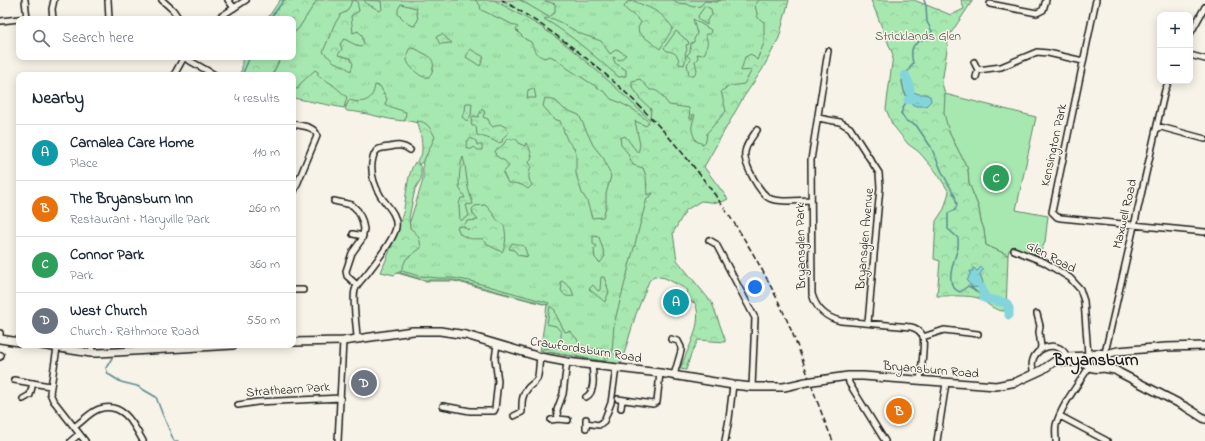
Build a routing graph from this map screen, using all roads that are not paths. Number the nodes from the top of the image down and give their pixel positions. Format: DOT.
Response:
graph roads {
  1 [pos="25,0"];
  2 [pos="54,0"];
  3 [pos="108,0"];
  4 [pos="162,0"];
  5 [pos="228,0"];
  6 [pos="246,0"];
  7 [pos="1046,0"];
  8 [pos="1096,0"];
  9 [pos="997,3"];
  10 [pos="990,4"];
  11 [pos="1205,7"];
  12 [pos="234,8"];
  13 [pos="27,16"];
  14 [pos="53,16"];
  15 [pos="109,16"];
  16 [pos="177,16"];
  17 [pos="222,16"];
  18 [pos="16,20"];
  19 [pos="1,21"];
  20 [pos="1193,29"];
  21 [pos="828,51"];
  22 [pos="1193,56"];
  23 [pos="1205,59"];
  24 [pos="182,60"];
  25 [pos="188,60"];
  26 [pos="1083,61"];
  27 [pos="974,62"];
  28 [pos="978,70"];
  29 [pos="176,72"];
  30 [pos="210,72"];
  31 [pos="976,77"];
  32 [pos="1167,84"];
  33 [pos="818,118"];
  34 [pos="296,125"];
  35 [pos="1157,126"];
  36 [pos="757,130"];
  37 [pos="1205,140"];
  38 [pos="410,150"];
  39 [pos="296,187"];
  40 [pos="811,200"];
  41 [pos="334,201"];
  42 [pos="1134,225"];
  43 [pos="1205,232"];
  44 [pos="353,234"];
  45 [pos="363,236"];
  46 [pos="709,240"];
  47 [pos="1014,250"];
  48 [pos="357,284"];
  49 [pos="296,290"];
  50 [pos="303,290"];
  51 [pos="1037,314"];
  52 [pos="868,323"];
  53 [pos="0,333"];
  54 [pos="978,334"];
  55 [pos="923,337"];
  56 [pos="0,339"];
  57 [pos="357,339"];
  58 [pos="671,339"];
  59 [pos="343,340"];
  60 [pos="1041,340"];
  61 [pos="16,342"];
  62 [pos="296,342"];
  63 [pos="497,344"];
  64 [pos="1050,346"];
  65 [pos="1205,346"];
  66 [pos="57,348"];
  67 [pos="92,348"];
  68 [pos="175,348"];
  69 [pos="1040,350"];
  70 [pos="91,353"];
  71 [pos="1087,355"];
  72 [pos="540,357"];
  73 [pos="1067,357"];
  74 [pos="1106,360"];
  75 [pos="567,362"];
  76 [pos="592,365"];
  77 [pos="1050,365"];
  78 [pos="1088,366"];
  79 [pos="616,368"];
  80 [pos="660,373"];
  81 [pos="1035,374"];
  82 [pos="674,375"];
  83 [pos="848,376"];
  84 [pos="14,380"];
  85 [pos="920,381"];
  86 [pos="806,382"];
  87 [pos="33,383"];
  88 [pos="946,383"];
  89 [pos="733,385"];
  90 [pos="50,386"];
  91 [pos="752,387"];
  92 [pos="341,398"];
  93 [pos="586,398"];
  94 [pos="23,399"];
  95 [pos="238,405"];
  96 [pos="443,406"];
  97 [pos="621,408"];
  98 [pos="514,416"];
  99 [pos="1060,416"];
  100 [pos="1205,418"];
  101 [pos="558,419"];
  102 [pos="551,420"];
  103 [pos="568,420"];
  104 [pos="586,423"];
  105 [pos="74,427"];
  106 [pos="79,434"];
  107 [pos="71,441"];
  108 [pos="85,441"];
  109 [pos="143,441"];
  110 [pos="338,441"];
  111 [pos="725,441"];
  112 [pos="885,441"];
  113 [pos="937,441"];
  114 [pos="1056,441"];
  115 [pos="1107,441"];
  1 -- 13 [label="street"];
  2 -- 14 [label="street"];
  3 -- 15 [label="street"];
  4 -- 16 [label="street"];
  5 -- 12 [label="street"];
  6 -- 12 [label="street"];
  7 -- 9 [label="street"];
  8 -- 26 [label="street, Kensington Park"];
  9 -- 10 [label="street"];
  11 -- 20 [label="street"];
  12 -- 17 [label="street"];
  18 -- 19 [label="street"];
  21 -- 33 [label="street, Bryansglen Park"];
  22 -- 23 [label="street"];
  24 -- 29 [label="street"];
  25 -- 30 [label="street"];
  26 -- 28 [label="street"];
  26 -- 42 [label="street, Kensington Park"];
  27 -- 28 [label="street"];
  28 -- 31 [label="street"];
  32 -- 35 [label="street, Maxwell Road"];
  33 -- 40 [label="street, Bryansglen Park"];
  33 -- 52 [label="street, Bryansglen Avenue"];
  34 -- 39 [label="street"];
  35 -- 37 [label="street"];
  35 -- 42 [label="street, Maxwell Road"];
  36 -- 40 [label="street"];
  38 -- 48 [label="street"];
  40 -- 52 [label="street, Bryansglen Park"];
  41 -- 45 [label="street"];
  42 -- 43 [label="street"];
  42 -- 74 [label="street, Maxwell Road"];
  44 -- 45 [label="street"];
  45 -- 48 [label="street"];
  46 -- 91 [label="street"];
  47 -- 71 [label="street, Glen Road"];
  48 -- 57 [label="street"];
  49 -- 50 [label="street"];
  51 -- 60 [label="street"];
  52 -- 55 [label="street, Bryansglen Park"];
  53 -- 56 [label="street"];
  54 -- 55 [label="street"];
  55 -- 85 [label="street"];
  56 -- 61 [label="main road"];
  57 -- 59 [label="main road, Crawfordsburn Road"];
  57 -- 63 [label="main road, Crawfordsburn Road"];
  58 -- 82 [label="street"];
  59 -- 62 [label="main road, Crawfordsburn Road"];
  59 -- 92 [label="street"];
  60 -- 64 [label="street"];
  60 -- 69 [label="street"];
  63 -- 72 [label="main road, Crawfordsburn Road"];
  63 -- 96 [label="street"];
  64 -- 69 [label="street"];
  64 -- 73 [label="street"];
  65 -- 74 [label="main road"];
  66 -- 70 [label="main road"];
  66 -- 90 [label="street"];
  67 -- 70 [label="street"];
  68 -- 70 [label="main road"];
  69 -- 81 [label="street"];
  71 -- 73 [label="main road, Bryansburn Road"];
  71 -- 74 [label="main road, Bryansburn Road"];
  71 -- 78 [label="main road"];
  72 -- 75 [label="main road, Crawfordsburn Road"];
  72 -- 98 [label="street"];
  73 -- 77 [label="main road, Bryansburn Road"];
  74 -- 78 [label="main road, Bryansburn Road"];
  74 -- 100 [label="main road"];
  75 -- 76 [label="main road, Crawfordsburn Road"];
  75 -- 101 [label="street"];
  76 -- 79 [label="main road, Crawfordsburn Road"];
  76 -- 93 [label="street"];
  77 -- 78 [label="main road, Bryansburn Road"];
  77 -- 81 [label="main road, Bryansburn Road"];
  78 -- 99 [label="street"];
  79 -- 80 [label="main road, Crawfordsburn Road"];
  79 -- 104 [label="street"];
  80 -- 82 [label="main road, Crawfordsburn Road"];
  80 -- 97 [label="street"];
  81 -- 88 [label="main road, Bryansburn Road"];
  82 -- 89 [label="main road, Crawfordsburn Road"];
  83 -- 85 [label="main road, Bryansburn Road"];
  83 -- 86 [label="main road, Bryansburn Road, bridge"];
  83 -- 112 [label="street"];
  84 -- 87 [label="street"];
  85 -- 88 [label="main road, Bryansburn Road"];
  86 -- 91 [label="main road, Crawfordsburn Road"];
  87 -- 90 [label="street"];
  87 -- 94 [label="street"];
  88 -- 113 [label="street"];
  89 -- 91 [label="main road, Crawfordsburn Road"];
  89 -- 111 [label="street"];
  90 -- 105 [label="street"];
  92 -- 95 [label="street, Strathearn Park"];
  92 -- 110 [label="street"];
  99 -- 114 [label="street"];
  99 -- 115 [label="street"];
  101 -- 102 [label="street"];
  101 -- 103 [label="street"];
  105 -- 106 [label="street"];
  105 -- 109 [label="street"];
  106 -- 107 [label="street"];
  106 -- 108 [label="street"];
}
